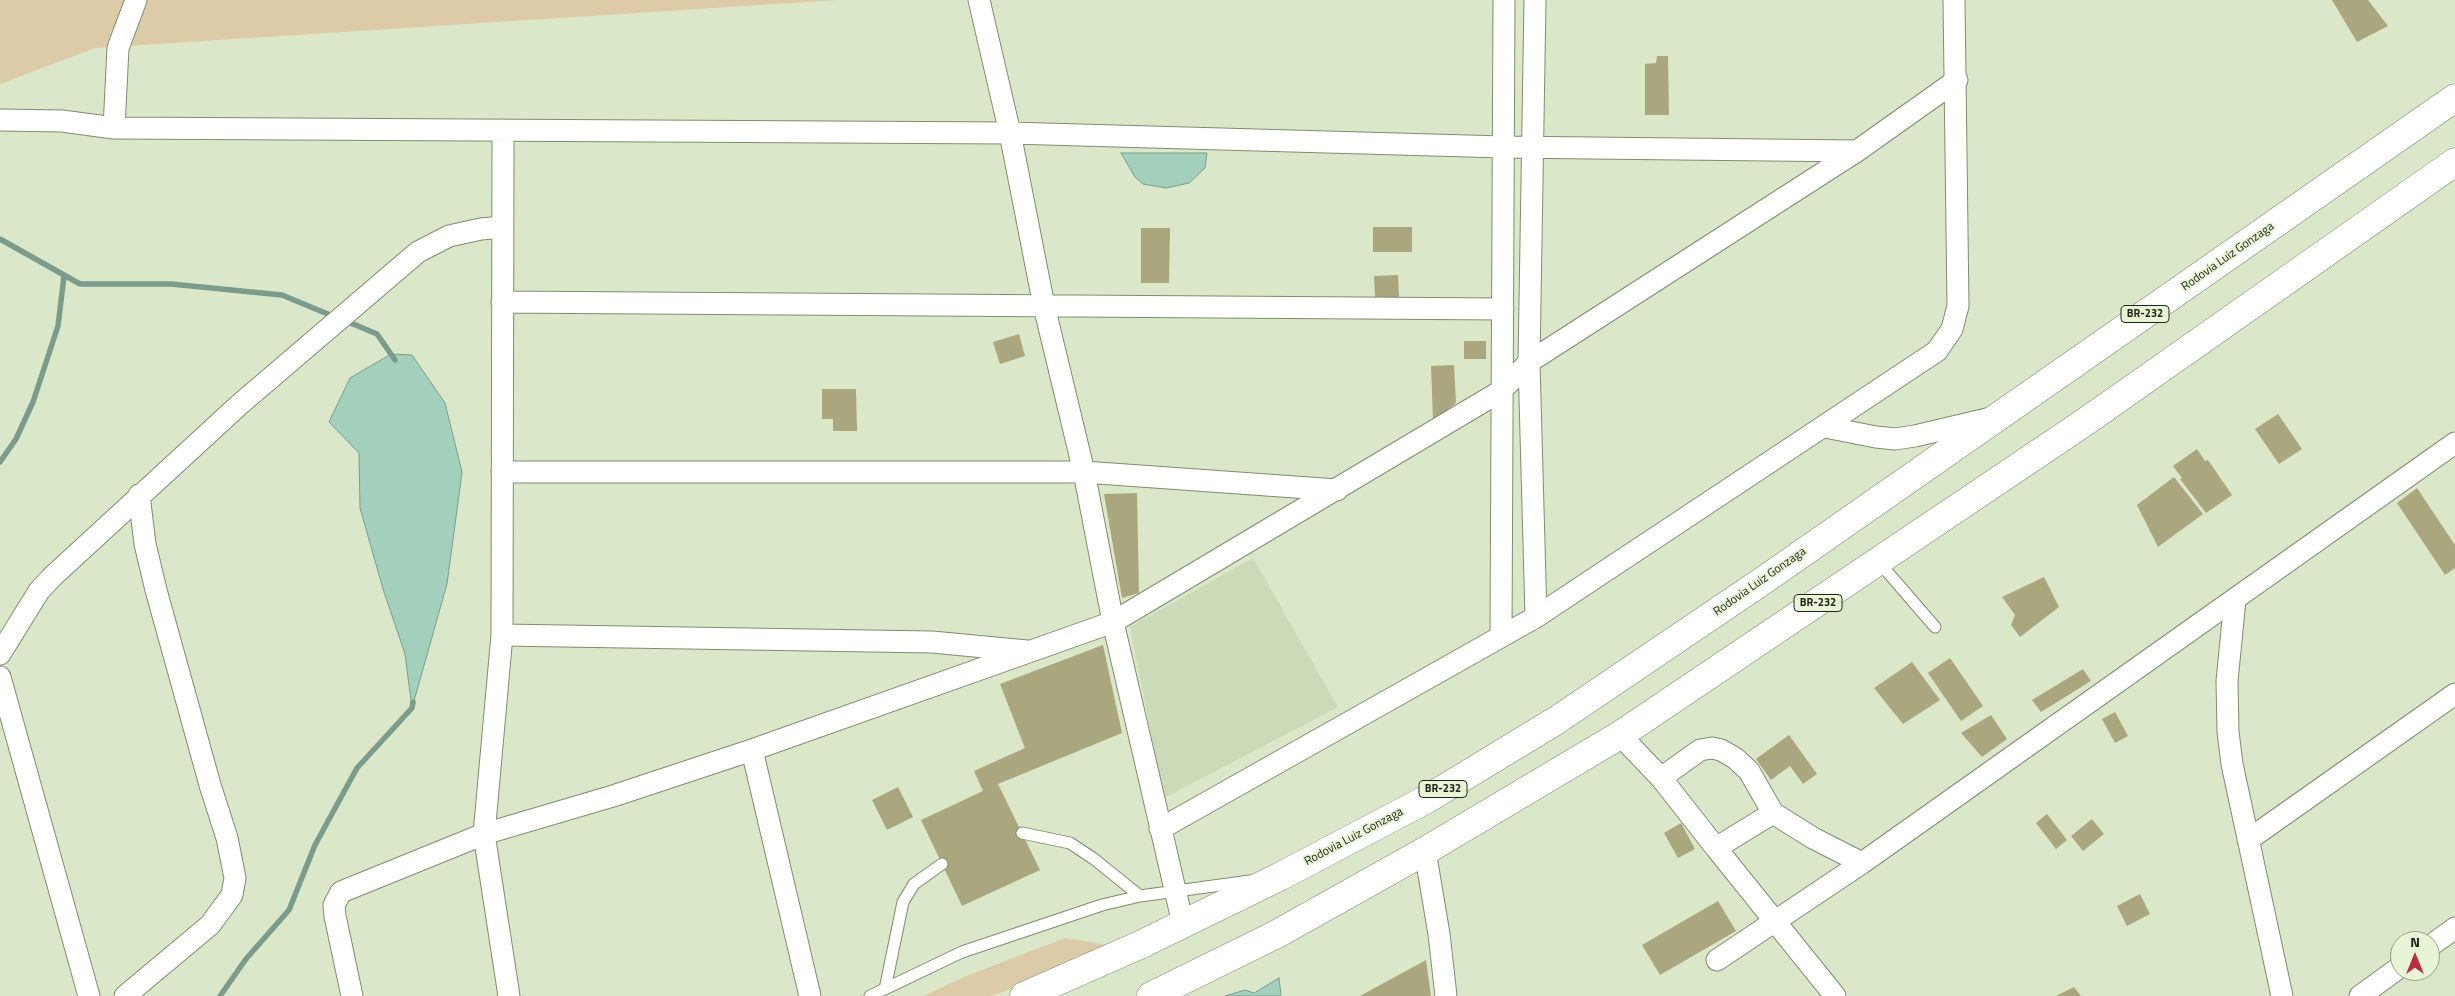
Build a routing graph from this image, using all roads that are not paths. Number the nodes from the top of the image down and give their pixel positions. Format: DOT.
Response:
graph roads {
  1 [pos="136,0"];
  2 [pos="980,0"];
  3 [pos="1504,0"];
  4 [pos="1535,0"];
  5 [pos="1954,0"];
  6 [pos="1957,80"];
  7 [pos="2455,98"];
  8 [pos="0,120"];
  9 [pos="114,128"];
  10 [pos="503,130"];
  11 [pos="1010,133"];
  12 [pos="1503,147"];
  13 [pos="1533,147"];
  14 [pos="1857,151"];
  15 [pos="2455,162"];
  16 [pos="502,227"];
  17 [pos="502,302"];
  18 [pos="1044,306"];
  19 [pos="1503,309"];
  20 [pos="1529,362"];
  21 [pos="1501,391"];
  22 [pos="1996,416"];
  23 [pos="1825,427"];
  24 [pos="2455,443"];
  25 [pos="502,472"];
  26 [pos="1084,472"];
  27 [pos="1337,490"];
  28 [pos="139,495"];
  29 [pos="1878,561"];
  30 [pos="2235,600"];
  31 [pos="1536,617"];
  32 [pos="1113,622"];
  33 [pos="1935,627"];
  34 [pos="502,634"];
  35 [pos="1501,636"];
  36 [pos="1032,652"];
  37 [pos="0,654"];
  38 [pos="0,677"];
  39 [pos="2455,694"];
  40 [pos="1620,735"];
  41 [pos="752,750"];
  42 [pos="1661,778"];
  43 [pos="1772,813"];
  44 [pos="1160,829"];
  45 [pos="1022,833"];
  46 [pos="484,834"];
  47 [pos="2248,840"];
  48 [pos="1716,848"];
  49 [pos="1425,851"];
  50 [pos="1862,863"];
  51 [pos="942,864"];
  52 [pos="1281,876"];
  53 [pos="1176,891"];
  54 [pos="1140,896"];
  55 [pos="1774,922"];
  56 [pos="1183,924"];
  57 [pos="2455,928"];
  58 [pos="2440,939"];
  59 [pos="1717,960"];
  60 [pos="2390,974"];
  61 [pos="885,989"];
  62 [pos="89,996"];
  63 [pos="124,996"];
  64 [pos="352,996"];
  65 [pos="509,996"];
  66 [pos="810,996"];
  67 [pos="870,996"];
  68 [pos="1024,996"];
  69 [pos="1151,996"];
  70 [pos="1446,996"];
  71 [pos="1835,996"];
  72 [pos="2282,996"];
  73 [pos="2360,996"];
  1 -- 9 [label="street"];
  2 -- 11 [label="street"];
  3 -- 12 [label="street"];
  4 -- 13 [label="street"];
  5 -- 6 [label="street"];
  6 -- 14 [label="street"];
  6 -- 23 [label="street"];
  7 -- 22 [label="highway, Rodovia Luiz Gonzaga / BR-232"];
  8 -- 9 [label="street"];
  9 -- 10 [label="street"];
  10 -- 11 [label="street"];
  10 -- 16 [label="street"];
  11 -- 12 [label="street"];
  11 -- 18 [label="street"];
  12 -- 13 [label="street"];
  12 -- 19 [label="street"];
  13 -- 14 [label="street"];
  13 -- 20 [label="street"];
  14 -- 20 [label="street"];
  15 -- 29 [label="highway, BR-232"];
  16 -- 17 [label="street"];
  16 -- 28 [label="street"];
  17 -- 18 [label="street"];
  17 -- 25 [label="street"];
  18 -- 19 [label="street"];
  18 -- 26 [label="street"];
  19 -- 21 [label="street"];
  20 -- 21 [label="street"];
  20 -- 31 [label="street"];
  21 -- 27 [label="street"];
  21 -- 35 [label="street"];
  22 -- 23 [label="street"];
  22 -- 52 [label="highway, Rodovia Luiz Gonzaga / BR-232"];
  23 -- 31 [label="street"];
  24 -- 30 [label="street"];
  25 -- 26 [label="street"];
  25 -- 34 [label="street"];
  26 -- 27 [label="street"];
  26 -- 32 [label="street"];
  27 -- 32 [label="street"];
  28 -- 37 [label="street"];
  28 -- 63 [label="street"];
  29 -- 33 [label="lane"];
  29 -- 40 [label="highway, BR-232"];
  30 -- 47 [label="street"];
  30 -- 50 [label="street"];
  31 -- 35 [label="street"];
  32 -- 36 [label="street"];
  32 -- 44 [label="street"];
  34 -- 36 [label="street"];
  34 -- 46 [label="street"];
  35 -- 44 [label="street"];
  36 -- 41 [label="street"];
  38 -- 62 [label="street"];
  39 -- 47 [label="street"];
  40 -- 42 [label="street"];
  40 -- 49 [label="highway, BR-232"];
  41 -- 46 [label="street"];
  41 -- 66 [label="street"];
  42 -- 43 [label="street"];
  42 -- 48 [label="street"];
  43 -- 48 [label="street"];
  43 -- 50 [label="street"];
  44 -- 53 [label="street"];
  45 -- 54 [label="lane"];
  46 -- 64 [label="street"];
  46 -- 65 [label="street"];
  47 -- 72 [label="street"];
  48 -- 55 [label="street"];
  49 -- 69 [label="highway, BR-232"];
  49 -- 70 [label="street"];
  50 -- 55 [label="street"];
  51 -- 61 [label="lane"];
  52 -- 53 [label="lane"];
  52 -- 56 [label="highway, Rodovia Luiz Gonzaga / BR-232"];
  53 -- 54 [label="lane"];
  53 -- 56 [label="street"];
  54 -- 61 [label="lane"];
  55 -- 59 [label="street"];
  55 -- 71 [label="street"];
  56 -- 68 [label="highway, Rodovia Luiz Gonzaga / BR-232"];
  57 -- 58 [label="street"];
  60 -- 73 [label="street"];
  61 -- 67 [label="lane"];
}
